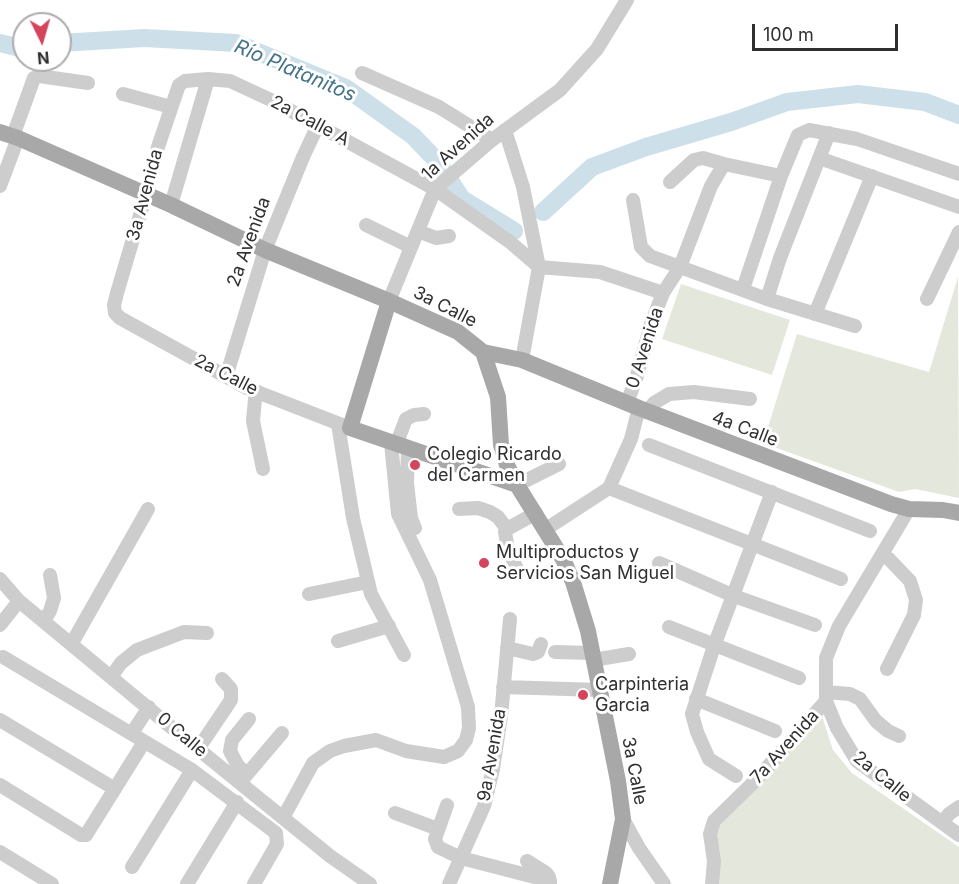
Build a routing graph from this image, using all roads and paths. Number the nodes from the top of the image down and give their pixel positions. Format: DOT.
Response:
graph roads {
  1 [pos="627,0"];
  2 [pos="362,73"];
  3 [pos="208,79"];
  4 [pos="88,83"];
  5 [pos="179,85"];
  6 [pos="123,94"];
  7 [pos="171,106"];
  8 [pos="318,125"];
  9 [pos="506,130"];
  10 [pos="829,133"];
  11 [pos="10,135"];
  12 [pos="492,140"];
  13 [pos="819,158"];
  14 [pos="724,164"];
  15 [pos="959,174"];
  16 [pos="782,176"];
  17 [pos="872,176"];
  18 [pos="670,182"];
  19 [pos="0,186"];
  20 [pos="436,188"];
  21 [pos="146,195"];
  22 [pos="633,200"];
  23 [pos="171,205"];
  24 [pos="959,207"];
  25 [pos="366,225"];
  26 [pos="418,231"];
  27 [pos="959,232"];
  28 [pos="449,236"];
  29 [pos="411,247"];
  30 [pos="265,249"];
  31 [pos="539,267"];
  32 [pos="680,267"];
  33 [pos="743,289"];
  34 [pos="663,293"];
  35 [pos="767,299"];
  36 [pos="927,299"];
  37 [pos="389,301"];
  38 [pos="114,305"];
  39 [pos="815,314"];
  40 [pos="855,326"];
  41 [pos="483,352"];
  42 [pos="522,360"];
  43 [pos="226,377"];
  44 [pos="258,392"];
  45 [pos="498,397"];
  46 [pos="750,399"];
  47 [pos="637,408"];
  48 [pos="424,414"];
  49 [pos="344,426"];
  50 [pos="649,445"];
  51 [pos="398,446"];
  52 [pos="559,464"];
  53 [pos="263,469"];
  54 [pos="517,485"];
  55 [pos="609,488"];
  56 [pos="772,492"];
  57 [pos="148,509"];
  58 [pos="459,509"];
  59 [pos="909,509"];
  60 [pos="536,513"];
  61 [pos="959,513"];
  62 [pos="415,528"];
  63 [pos="507,529"];
  64 [pos="546,529"];
  65 [pos="870,531"];
  66 [pos="752,545"];
  67 [pos="882,555"];
  68 [pos="659,563"];
  69 [pos="517,569"];
  70 [pos="50,575"];
  71 [pos="0,579"];
  72 [pos="841,579"];
  73 [pos="368,582"];
  74 [pos="309,594"];
  75 [pos="734,596"];
  76 [pos="19,601"];
  77 [pos="2,618"];
  78 [pos="510,619"];
  79 [pos="44,621"];
  80 [pos="815,625"];
  81 [pos="389,626"];
  82 [pos="669,627"];
  83 [pos="207,633"];
  84 [pos="338,641"];
  85 [pos="72,643"];
  86 [pos="541,644"];
  87 [pos="714,646"];
  88 [pos="507,648"];
  89 [pos="555,652"];
  90 [pos="629,654"];
  91 [pos="404,655"];
  92 [pos="3,657"];
  93 [pos="592,657"];
  94 [pos="886,669"];
  95 [pos="111,677"];
  96 [pos="799,678"];
  97 [pos="222,679"];
  98 [pos="503,687"];
  99 [pos="599,690"];
  100 [pos="826,697"];
  101 [pos="696,699"];
  102 [pos="149,707"];
  103 [pos="249,719"];
  104 [pos="0,720"];
  105 [pos="775,730"];
  106 [pos="132,733"];
  107 [pos="282,733"];
  108 [pos="899,736"];
  109 [pos="144,742"];
  110 [pos="198,749"];
  111 [pos="192,770"];
  112 [pos="736,776"];
  113 [pos="243,778"];
  114 [pos="0,785"];
  115 [pos="115,789"];
  116 [pos="237,802"];
  117 [pos="447,805"];
  118 [pos="959,807"];
  119 [pos="395,813"];
  120 [pos="283,818"];
  121 [pos="624,819"];
  122 [pos="942,823"];
  123 [pos="438,829"];
  124 [pos="959,835"];
  125 [pos="0,852"];
  126 [pos="461,858"];
  127 [pos="527,861"];
  128 [pos="132,867"];
  129 [pos="549,883"];
  130 [pos="51,884"];
  131 [pos="187,884"];
  132 [pos="254,884"];
  133 [pos="370,884"];
  134 [pos="449,884"];
  135 [pos="610,884"];
  136 [pos="664,884"];
  137 [pos="712,884"];
  1 -- 9 [label="street, 1a Avenida"];
  2 -- 12 [label="street"];
  3 -- 5 [label="street, 2a Calle A"];
  3 -- 8 [label="street, 2a Calle A"];
  3 -- 23 [label="street"];
  4 -- 11 [label="street"];
  5 -- 7 [label="street, 3a Avenida"];
  6 -- 7 [label="street"];
  7 -- 21 [label="street, 3a Avenida"];
  8 -- 20 [label="street, 2a Calle A"];
  8 -- 30 [label="street, 2a Avenida"];
  9 -- 12 [label="street, 1a Avenida"];
  9 -- 31 [label="street"];
  10 -- 13 [label="street"];
  10 -- 15 [label="street"];
  10 -- 16 [label="street"];
  11 -- 19 [label="street"];
  11 -- 21 [label="main road, 3a Calle"];
  12 -- 20 [label="street, 1a Avenida"];
  13 -- 17 [label="street"];
  13 -- 35 [label="street"];
  14 -- 16 [label="street"];
  14 -- 18 [label="street"];
  14 -- 32 [label="street, 0 Avenida"];
  16 -- 33 [label="street"];
  17 -- 24 [label="street"];
  17 -- 39 [label="street"];
  20 -- 26 [label="street, 1a Avenida"];
  20 -- 31 [label="street, 2a Calle A"];
  21 -- 23 [label="main road, 3a Calle"];
  21 -- 38 [label="street, 3a Avenida"];
  22 -- 32 [label="street"];
  23 -- 30 [label="main road, 3a Calle"];
  25 -- 29 [label="street"];
  26 -- 28 [label="street"];
  26 -- 29 [label="street, 1a Avenida"];
  27 -- 36 [label="street"];
  29 -- 37 [label="street, 1a Avenida"];
  30 -- 37 [label="main road, 3a Calle"];
  30 -- 43 [label="street, 2a Avenida"];
  31 -- 34 [label="street"];
  31 -- 42 [label="street"];
  32 -- 33 [label="street"];
  32 -- 34 [label="street, 0 Avenida"];
  33 -- 35 [label="street"];
  34 -- 47 [label="street, 0 Avenida"];
  35 -- 39 [label="street"];
  37 -- 41 [label="main road, 3a Calle"];
  37 -- 49 [label="main road, 1a Avenida"];
  38 -- 43 [label="street, 2a Calle"];
  39 -- 40 [label="street"];
  41 -- 42 [label="main road, 4a Calle"];
  41 -- 45 [label="main road, 3a Calle"];
  42 -- 45 [label="main road"];
  42 -- 47 [label="main road, 4a Calle"];
  43 -- 44 [label="street, 2a Calle"];
  44 -- 49 [label="street, 2a Calle"];
  44 -- 53 [label="street"];
  45 -- 54 [label="main road, 3a Calle"];
  46 -- 47 [label="street"];
  47 -- 55 [label="street, 0 Avenida"];
  47 -- 59 [label="main road, 4a Calle"];
  48 -- 51 [label="street"];
  49 -- 51 [label="main road"];
  49 -- 73 [label="street"];
  50 -- 56 [label="street"];
  51 -- 54 [label="main road"];
  51 -- 62 [label="street"];
  51 -- 120 [label="street"];
  52 -- 54 [label="street"];
  54 -- 60 [label="main road, 3a Calle"];
  55 -- 64 [label="street"];
  55 -- 66 [label="street"];
  56 -- 65 [label="street"];
  56 -- 66 [label="street"];
  57 -- 85 [label="street"];
  58 -- 63 [label="street"];
  59 -- 61 [label="main road, 4a Calle"];
  59 -- 67 [label="street, 7a Avenida"];
  60 -- 63 [label="street"];
  60 -- 64 [label="main road, 3a Calle"];
  63 -- 69 [label="street"];
  64 -- 93 [label="main road, 3a Calle"];
  66 -- 72 [label="street"];
  66 -- 75 [label="street"];
  67 -- 94 [label="street"];
  67 -- 100 [label="street, 7a Avenida"];
  68 -- 75 [label="street"];
  70 -- 79 [label="street"];
  71 -- 76 [label="street, 0 Calle"];
  73 -- 74 [label="street"];
  73 -- 81 [label="street"];
  75 -- 80 [label="street"];
  75 -- 87 [label="street"];
  76 -- 77 [label="street"];
  76 -- 79 [label="street, 0 Calle"];
  78 -- 88 [label="street, 9a Avenida"];
  79 -- 85 [label="street, 0 Calle"];
  81 -- 84 [label="street"];
  81 -- 91 [label="street"];
  82 -- 87 [label="street"];
  83 -- 95 [label="street"];
  85 -- 95 [label="street, 0 Calle"];
  86 -- 88 [label="street"];
  87 -- 96 [label="street"];
  87 -- 101 [label="street"];
  88 -- 98 [label="street, 9a Avenida"];
  89 -- 93 [label="street"];
  90 -- 93 [label="street"];
  92 -- 106 [label="street"];
  93 -- 99 [label="main road, 3a Calle"];
  95 -- 102 [label="street, 0 Calle"];
  97 -- 110 [label="street"];
  98 -- 99 [label="street"];
  98 -- 126 [label="street, 9a Avenida"];
  99 -- 121 [label="main road, 3a Calle"];
  100 -- 108 [label="street"];
  100 -- 122 [label="street, 2a Calle"];
  100 -- 137 [label="street, 7a Avenida"];
  101 -- 105 [label="street"];
  101 -- 112 [label="street"];
  102 -- 106 [label="street"];
  102 -- 110 [label="street, 0 Calle"];
  103 -- 113 [label="street"];
  104 -- 115 [label="street"];
  106 -- 109 [label="street"];
  107 -- 113 [label="street"];
  109 -- 111 [label="street"];
  109 -- 115 [label="street"];
  110 -- 113 [label="street, 0 Calle"];
  111 -- 116 [label="street"];
  111 -- 128 [label="street"];
  113 -- 120 [label="street, 0 Calle"];
  114 -- 115 [label="street"];
  116 -- 131 [label="street"];
  116 -- 132 [label="street"];
  117 -- 123 [label="street"];
  118 -- 122 [label="street"];
  119 -- 123 [label="street"];
  120 -- 133 [label="street, 0 Calle"];
  121 -- 135 [label="main road"];
  121 -- 136 [label="street"];
  122 -- 124 [label="street, 2a Calle"];
  123 -- 126 [label="street"];
  125 -- 130 [label="street"];
  126 -- 129 [label="street"];
  126 -- 134 [label="street, 9a Avenida"];
  127 -- 129 [label="street"];
}
